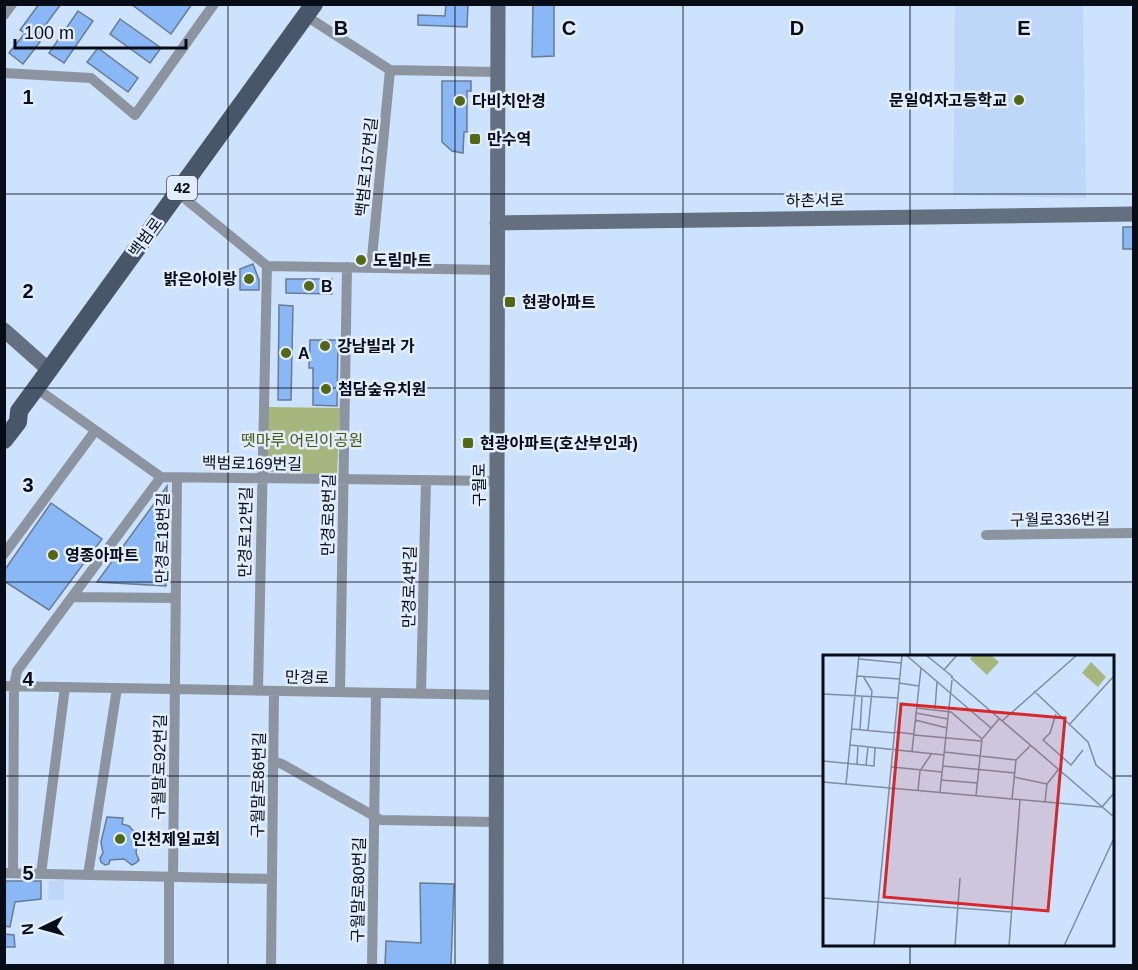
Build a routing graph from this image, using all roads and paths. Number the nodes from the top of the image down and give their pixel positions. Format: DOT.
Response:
graph roads {
  1 [pos="12,4"];
  2 [pos="214,4"];
  3 [pos="498,4"];
  4 [pos="310,10"];
  5 [pos="4,15"];
  6 [pos="390,70"];
  7 [pos="498,72"];
  8 [pos="4,73"];
  9 [pos="178,193"];
  10 [pos="1134,214"];
  11 [pos="497,223"];
  12 [pos="267,266"];
  13 [pos="346,267"];
  14 [pos="371,268"];
  15 [pos="497,270"];
  16 [pos="4,330"];
  17 [pos="48,370"];
  18 [pos="36,388"];
  19 [pos="12,416"];
  20 [pos="95,431"];
  21 [pos="4,440"];
  22 [pos="160,477"];
  23 [pos="177,478"];
  24 [pos="261,478"];
  25 [pos="344,479"];
  26 [pos="426,480"];
  27 [pos="497,481"];
  28 [pos="1134,533"];
  29 [pos="986,535"];
  30 [pos="4,554"];
  31 [pos="72,597"];
  32 [pos="176,598"];
  33 [pos="9,686"];
  34 [pos="65,687"];
  35 [pos="117,688"];
  36 [pos="175,689"];
  37 [pos="258,691"];
  38 [pos="274,691"];
  39 [pos="340,692"];
  40 [pos="376,693"];
  41 [pos="421,693"];
  42 [pos="496,695"];
  43 [pos="273,761"];
  44 [pos="9,769"];
  45 [pos="374,816"];
  46 [pos="496,822"];
  47 [pos="13,873"];
  48 [pos="41,874"];
  49 [pos="88,875"];
  50 [pos="171,877"];
  51 [pos="272,879"];
  52 [pos="169,966"];
  53 [pos="271,966"];
  54 [pos="372,966"];
  55 [pos="496,966"];
  1 -- 5 [label="street"];
  2 -- 8 [label="street"];
  3 -- 7 [label="main road, 구월로"];
  4 -- 6 [label="street"];
  4 -- 9 [label="main road, 백범로 / 42"];
  6 -- 7 [label="street"];
  6 -- 14 [label="street, 백범로157번길"];
  7 -- 11 [label="main road, 구월로"];
  9 -- 12 [label="street"];
  9 -- 17 [label="main road, 백범로 / 42"];
  10 -- 11 [label="main road, 하촌서로"];
  11 -- 15 [label="main road, 구월로"];
  12 -- 13 [label="street"];
  12 -- 24 [label="street, 만경로12번길"];
  13 -- 14 [label="street"];
  13 -- 25 [label="street, 만경로8번길"];
  14 -- 15 [label="street"];
  15 -- 27 [label="main road, 구월로"];
  16 -- 17 [label="main road"];
  17 -- 18 [label="main road, 백범로 / 42"];
  18 -- 19 [label="main road, 백범로 / 42"];
  18 -- 20 [label="street"];
  19 -- 21 [label="main road, 백범로 / 42"];
  20 -- 22 [label="street"];
  20 -- 30 [label="street"];
  22 -- 23 [label="street, 백범로169번길"];
  22 -- 31 [label="street"];
  23 -- 24 [label="street, 백범로169번길"];
  23 -- 32 [label="street, 만경로18번길"];
  24 -- 25 [label="street, 백범로169번길"];
  24 -- 37 [label="street, 만경로12번길"];
  25 -- 26 [label="street, 백범로169번길"];
  25 -- 39 [label="street, 만경로8번길"];
  26 -- 27 [label="street, 백범로169번길"];
  26 -- 41 [label="street, 만경로4번길"];
  27 -- 42 [label="main road, 구월로"];
  28 -- 29 [label="street, 구월로336번길"];
  31 -- 32 [label="street, 만경로18번길"];
  31 -- 33 [label="street"];
  32 -- 36 [label="street, 만경로18번길"];
  33 -- 34 [label="street, 만경로"];
  33 -- 44 [label="street"];
  34 -- 35 [label="street, 만경로"];
  34 -- 48 [label="street"];
  35 -- 36 [label="street, 만경로"];
  35 -- 49 [label="street"];
  36 -- 37 [label="street, 만경로"];
  36 -- 50 [label="street, 구월말로92번길"];
  37 -- 38 [label="street, 만경로"];
  38 -- 39 [label="street, 만경로"];
  38 -- 43 [label="street, 구월말로86번길"];
  39 -- 40 [label="street, 만경로"];
  40 -- 41 [label="street, 만경로"];
  40 -- 45 [label="street, 구월말로80번길"];
  41 -- 42 [label="street, 만경로"];
  42 -- 46 [label="main road, 구월로"];
  43 -- 45 [label="street, 구월말로80번길"];
  43 -- 51 [label="street, 구월말로86번길"];
  44 -- 47 [label="street"];
  45 -- 46 [label="street"];
  45 -- 54 [label="street, 구월말로80번길"];
  46 -- 55 [label="main road, 구월로"];
  47 -- 48 [label="street"];
  48 -- 49 [label="street"];
  49 -- 50 [label="street"];
  50 -- 51 [label="street"];
  50 -- 52 [label="street, 구월말로92번길"];
  51 -- 53 [label="street, 구월말로86번길"];
}
